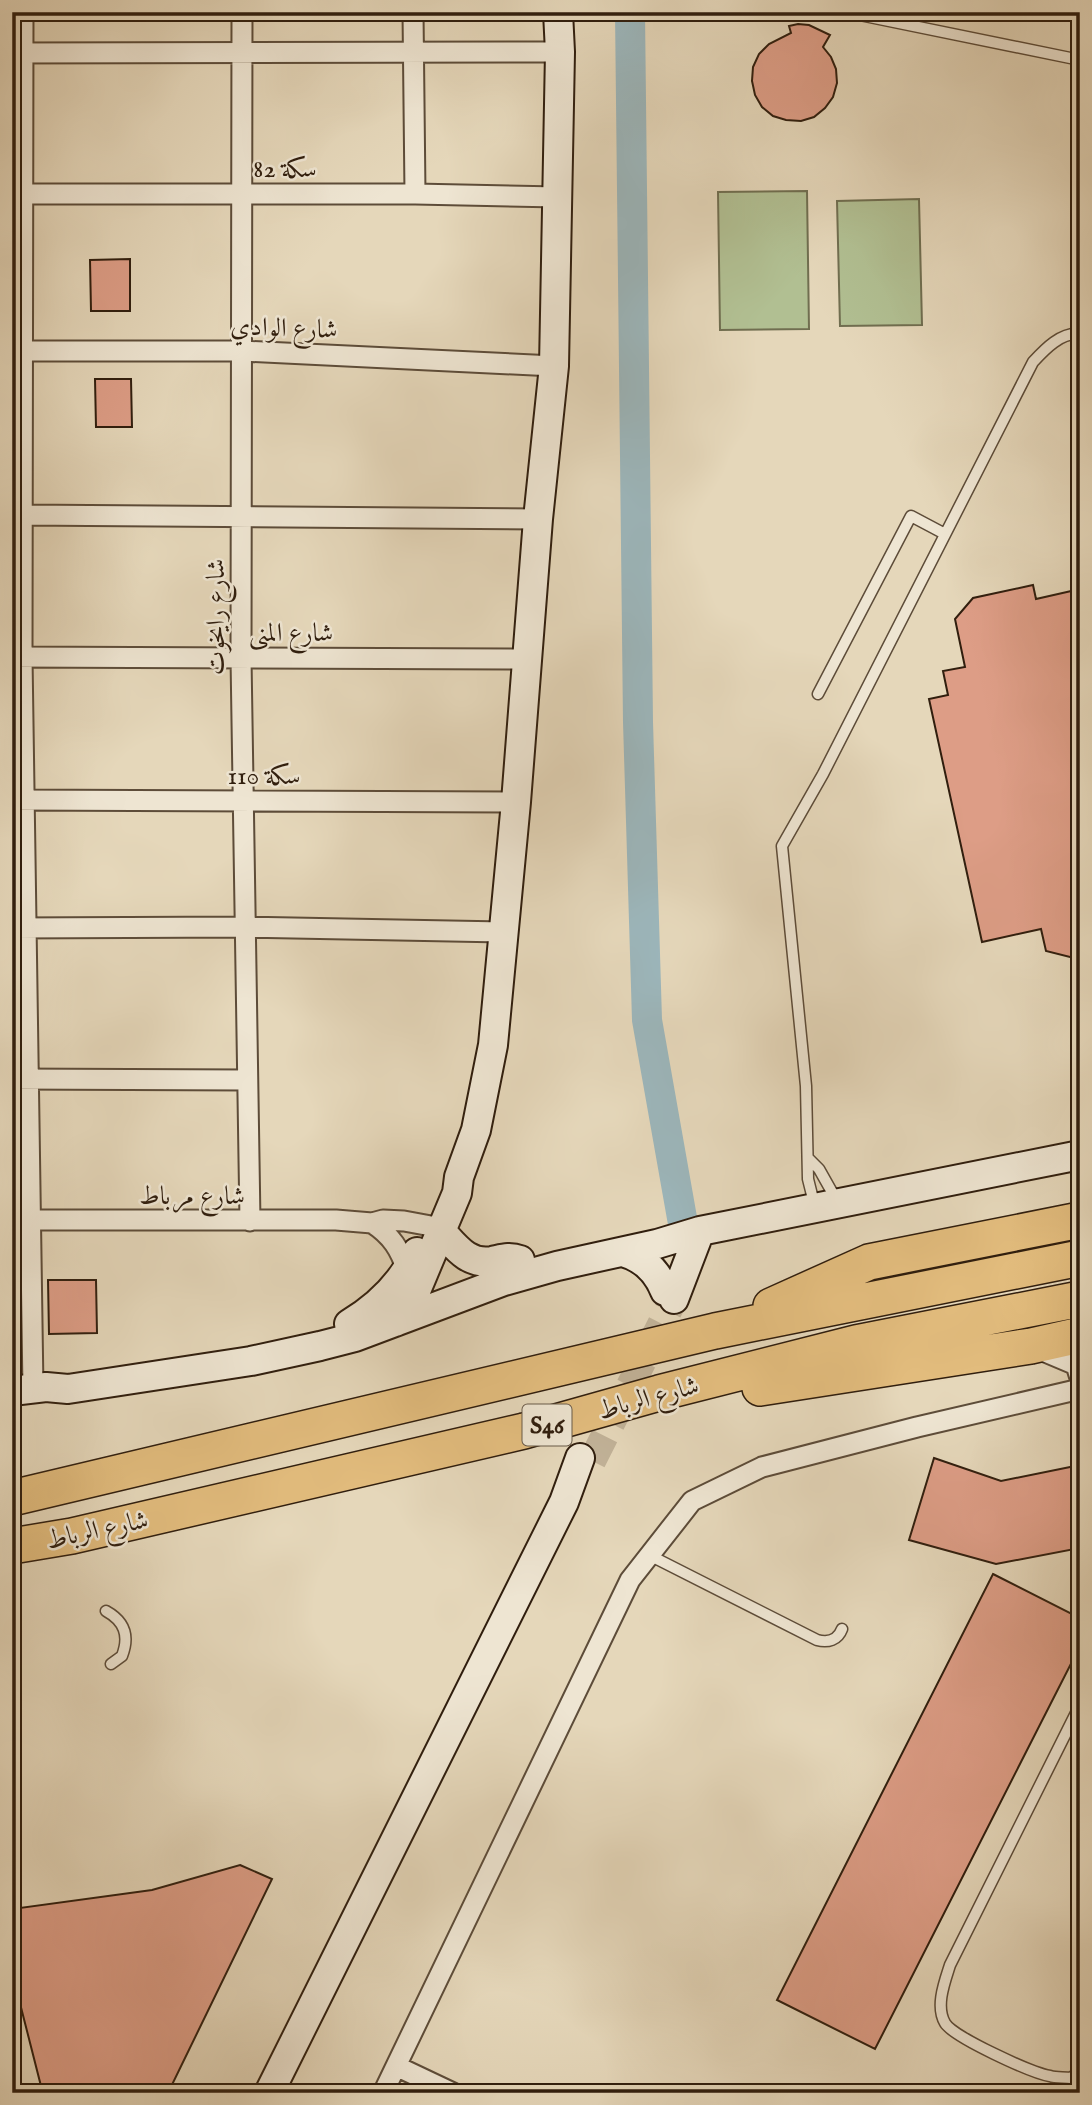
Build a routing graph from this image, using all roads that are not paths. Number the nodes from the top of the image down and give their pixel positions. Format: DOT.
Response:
graph roads {
  1 [pos="23,12"];
  2 [pos="242,12"];
  3 [pos="413,12"];
  4 [pos="558,12"];
  5 [pos="845,12"];
  6 [pos="560,52"];
  7 [pos="18,53"];
  8 [pos="243,53"];
  9 [pos="415,53"];
  10 [pos="1080,60"];
  11 [pos="18,194"];
  12 [pos="242,194"];
  13 [pos="415,194"];
  14 [pos="558,197"];
  15 [pos="1080,334"];
  16 [pos="18,351"];
  17 [pos="242,351"];
  18 [pos="554,366"];
  19 [pos="18,456"];
  20 [pos="22,515"];
  21 [pos="241,516"];
  22 [pos="538,519"];
  23 [pos="945,534"];
  24 [pos="17,657"];
  25 [pos="241,658"];
  26 [pos="527,659"];
  27 [pos="818,694"];
  28 [pos="18,800"];
  29 [pos="243,801"];
  30 [pos="516,802"];
  31 [pos="245,927"];
  32 [pos="19,928"];
  33 [pos="503,932"];
  34 [pos="19,1079"];
  35 [pos="246,1080"];
  36 [pos="1080,1155"];
  37 [pos="808,1158"];
  38 [pos="826,1205"];
  39 [pos="21,1220"];
  40 [pos="1080,1220"];
  41 [pos="250,1221"];
  42 [pos="372,1223"];
  43 [pos="436,1229"];
  44 [pos="692,1233"];
  45 [pos="623,1252"];
  46 [pos="1080,1258"];
  47 [pos="520,1260"];
  48 [pos="417,1293"];
  49 [pos="1080,1299"];
  50 [pos="715,1331"];
  51 [pos="1080,1335"];
  52 [pos="1031,1346"];
  53 [pos="1080,1378"];
  54 [pos="30,1389"];
  55 [pos="1080,1389"];
  56 [pos="659,1393"];
  57 [pos="586,1459"];
  58 [pos="12,1499"];
  59 [pos="72,1536"];
  60 [pos="12,1546"];
  61 [pos="12,1553"];
  62 [pos="649,1555"];
  63 [pos="106,1611"];
  64 [pos="842,1629"];
  65 [pos="111,1664"];
  66 [pos="1080,1705"];
  67 [pos="396,2066"];
  68 [pos="1080,2071"];
  69 [pos="269,2093"];
  70 [pos="383,2093"];
  71 [pos="453,2093"];
  1 -- 7 [label="street"];
  2 -- 8 [label="street, شارع رايخوت"];
  3 -- 9 [label="street"];
  4 -- 6 [label="street"];
  5 -- 10 [label="lane"];
  6 -- 9 [label="street"];
  6 -- 14 [label="street"];
  7 -- 8 [label="street"];
  7 -- 11 [label="street"];
  8 -- 9 [label="street"];
  8 -- 12 [label="street, شارع رايخوت"];
  9 -- 13 [label="street"];
  11 -- 12 [label="street, سكة 82"];
  11 -- 16 [label="street"];
  12 -- 13 [label="street, سكة 82"];
  12 -- 17 [label="street, شارع رايخوت"];
  13 -- 14 [label="street, سكة 82"];
  14 -- 18 [label="street"];
  15 -- 23 [label="lane"];
  16 -- 17 [label="street, شارع الوادي"];
  16 -- 19 [label="street"];
  17 -- 18 [label="street, شارع الوادي"];
  17 -- 21 [label="street, شارع رايخوت"];
  18 -- 22 [label="street"];
  19 -- 20 [label="street"];
  20 -- 21 [label="street"];
  20 -- 24 [label="street"];
  21 -- 22 [label="street"];
  21 -- 25 [label="street, شارع رايخوت"];
  22 -- 26 [label="street"];
  23 -- 27 [label="lane"];
  23 -- 37 [label="lane"];
  24 -- 25 [label="street, شارع المنى"];
  24 -- 28 [label="street"];
  25 -- 26 [label="street, شارع المنى"];
  25 -- 29 [label="street, شارع رايخوت"];
  26 -- 30 [label="street"];
  28 -- 29 [label="street, سكة 110"];
  28 -- 32 [label="street"];
  29 -- 30 [label="street, سكة 110"];
  29 -- 31 [label="street, شارع رايخوت"];
  30 -- 33 [label="street"];
  31 -- 32 [label="street"];
  31 -- 33 [label="street"];
  31 -- 35 [label="street, شارع رايخوت"];
  32 -- 34 [label="street"];
  33 -- 43 [label="street"];
  34 -- 35 [label="street"];
  34 -- 39 [label="street"];
  35 -- 41 [label="street, شارع رايخوت"];
  36 -- 38 [label="street"];
  37 -- 38 [label="lane"];
  37 -- 38 [label="lane"];
  38 -- 44 [label="street"];
  39 -- 41 [label="street, شارع مرباط"];
  39 -- 54 [label="street"];
  40 -- 50 [label="highway"];
  41 -- 42 [label="street, شارع مرباط"];
  42 -- 43 [label="street, شارع مرباط"];
  42 -- 48 [label="street"];
  43 -- 47 [label="street"];
  43 -- 48 [label="street"];
  44 -- 45 [label="street"];
  44 -- 45 [label="street"];
  44 -- 47 [label="street"];
  45 -- 48 [label="street"];
  46 -- 50 [label="highway, شارع الرباط / S46"];
  47 -- 48 [label="street"];
  48 -- 54 [label="street"];
  48 -- 54 [label="street"];
  49 -- 56 [label="highway, شارع الرباط / S46"];
  50 -- 58 [label="highway, شارع الرباط / S46"];
  51 -- 52 [label="highway"];
  52 -- 53 [label="street"];
  52 -- 56 [label="highway"];
  55 -- 62 [label="street"];
  56 -- 59 [label="highway, شارع الرباط / S46"];
  57 -- 69 [label="street"];
  59 -- 60 [label="highway, شارع الرباط / S46"];
  59 -- 61 [label="street"];
  62 -- 64 [label="lane"];
  62 -- 67 [label="street"];
  63 -- 65 [label="lane"];
  66 -- 68 [label="lane"];
  67 -- 70 [label="street"];
  67 -- 71 [label="street"];
}
